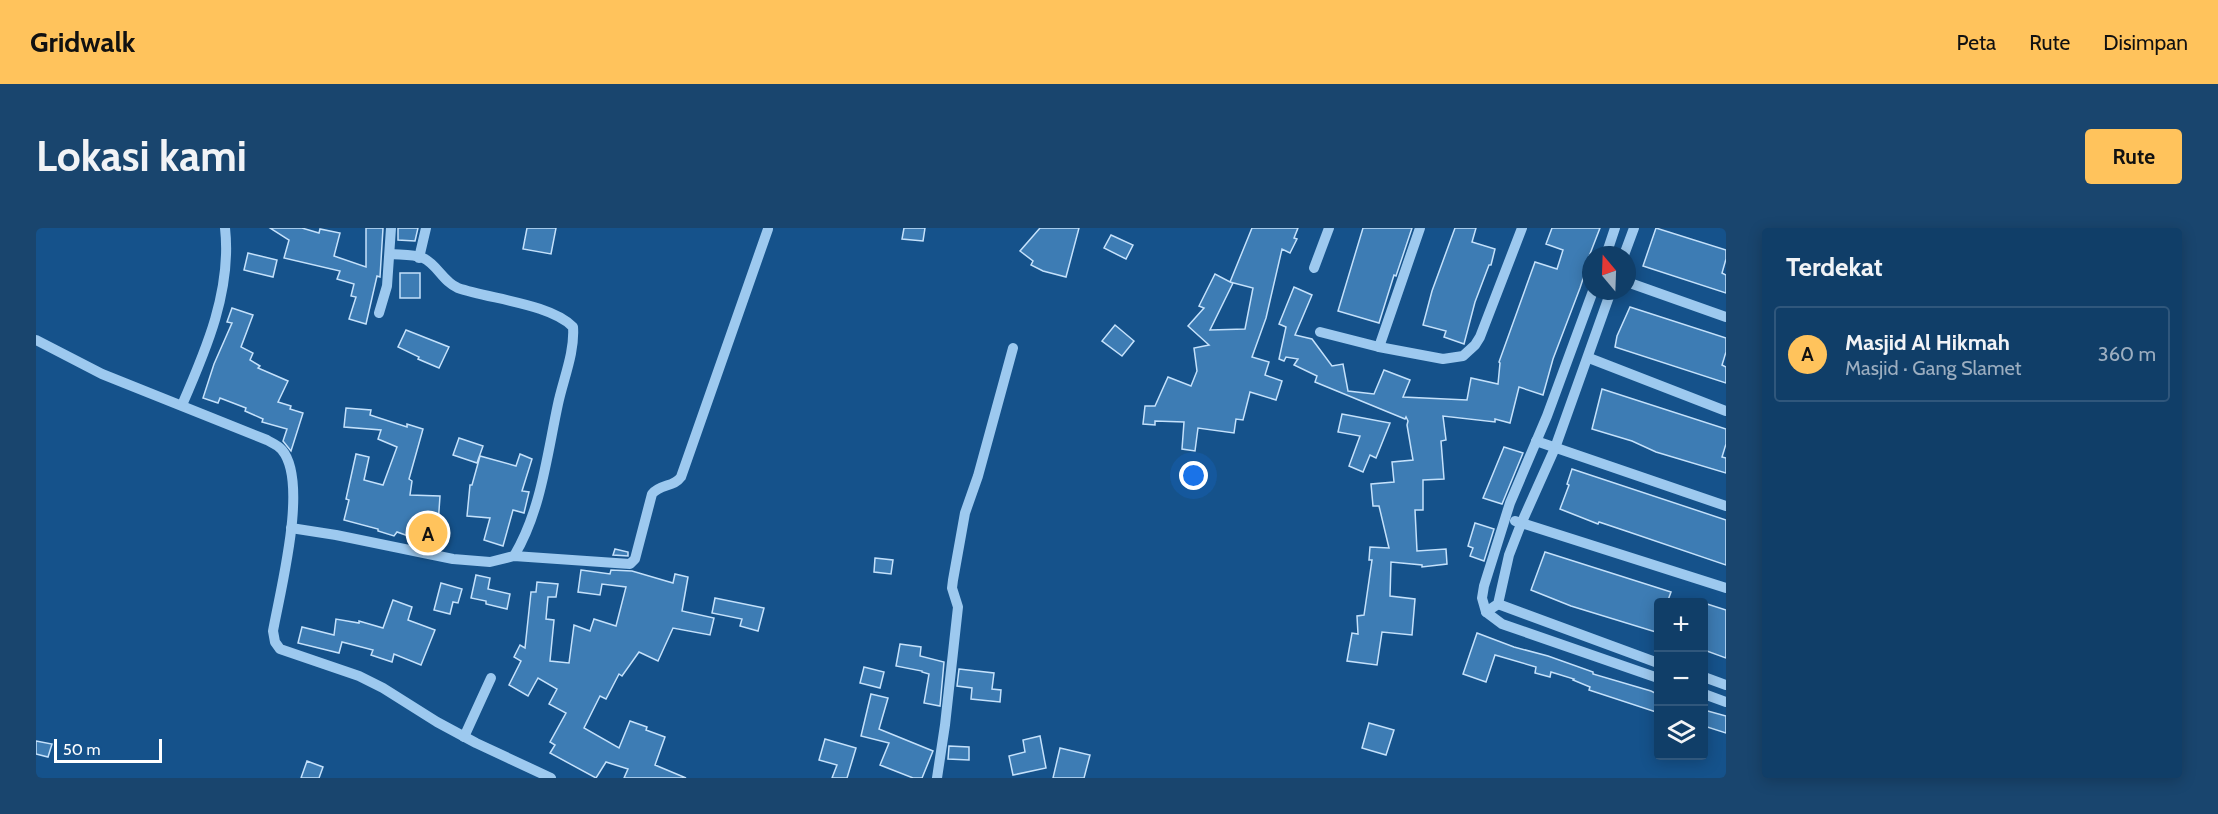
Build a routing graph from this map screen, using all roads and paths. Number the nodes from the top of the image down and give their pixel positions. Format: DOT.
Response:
graph roads {
  1 [pos="225,228"];
  2 [pos="391,228"];
  3 [pos="426,228"];
  4 [pos="1329,228"];
  5 [pos="1420,228"];
  6 [pos="1522,228"];
  7 [pos="1615,228"];
  8 [pos="1634,228"];
  9 [pos="768,230"];
  10 [pos="1608,246"];
  11 [pos="1627,246"];
  12 [pos="390,254"];
  13 [pos="419,258"];
  14 [pos="1314,268"];
  15 [pos="1636,285"];
  16 [pos="1590,300"];
  17 [pos="1608,300"];
  18 [pos="379,313"];
  19 [pos="1726,317"];
  20 [pos="1320,332"];
  21 [pos="36,340"];
  22 [pos="1379,347"];
  23 [pos="1013,348"];
  24 [pos="1589,358"];
  25 [pos="182,405"];
  26 [pos="1726,411"];
  27 [pos="1536,441"];
  28 [pos="1556,448"];
  29 [pos="1726,506"];
  30 [pos="1506,518"];
  31 [pos="1521,524"];
  32 [pos="291,528"];
  33 [pos="514,556"];
  34 [pos="1726,588"];
  35 [pos="1498,604"];
  36 [pos="1486,612"];
  37 [pos="1654,661"];
  38 [pos="1654,676"];
  39 [pos="491,678"];
  40 [pos="1708,679"];
  41 [pos="1726,685"];
  42 [pos="1708,695"];
  43 [pos="1726,702"];
  44 [pos="464,737"];
  45 [pos="551,778"];
  46 [pos="937,778"];
  1 -- 25 [label="street"];
  2 -- 12 [label="street"];
  3 -- 13 [label="street"];
  4 -- 14 [label="street"];
  5 -- 22 [label="street"];
  6 -- 22 [label="street"];
  7 -- 10 [label="street"];
  8 -- 11 [label="street"];
  9 -- 33 [label="street"];
  12 -- 13 [label="street"];
  12 -- 18 [label="street"];
  13 -- 33 [label="street"];
  15 -- 19 [label="street"];
  16 -- 27 [label="street"];
  17 -- 24 [label="street"];
  20 -- 22 [label="street"];
  21 -- 25 [label="street"];
  23 -- 46 [label="street"];
  24 -- 26 [label="street"];
  24 -- 28 [label="street"];
  25 -- 32 [label="street"];
  27 -- 28 [label="street"];
  27 -- 30 [label="street"];
  28 -- 29 [label="street"];
  28 -- 31 [label="street"];
  30 -- 31 [label="street"];
  30 -- 36 [label="street"];
  31 -- 34 [label="street"];
  31 -- 35 [label="street"];
  32 -- 33 [label="street"];
  32 -- 44 [label="street"];
  35 -- 36 [label="street"];
  35 -- 37 [label="street"];
  36 -- 38 [label="street"];
  39 -- 44 [label="street"];
  40 -- 41 [label="street"];
  42 -- 43 [label="street"];
  44 -- 45 [label="street"];
}
